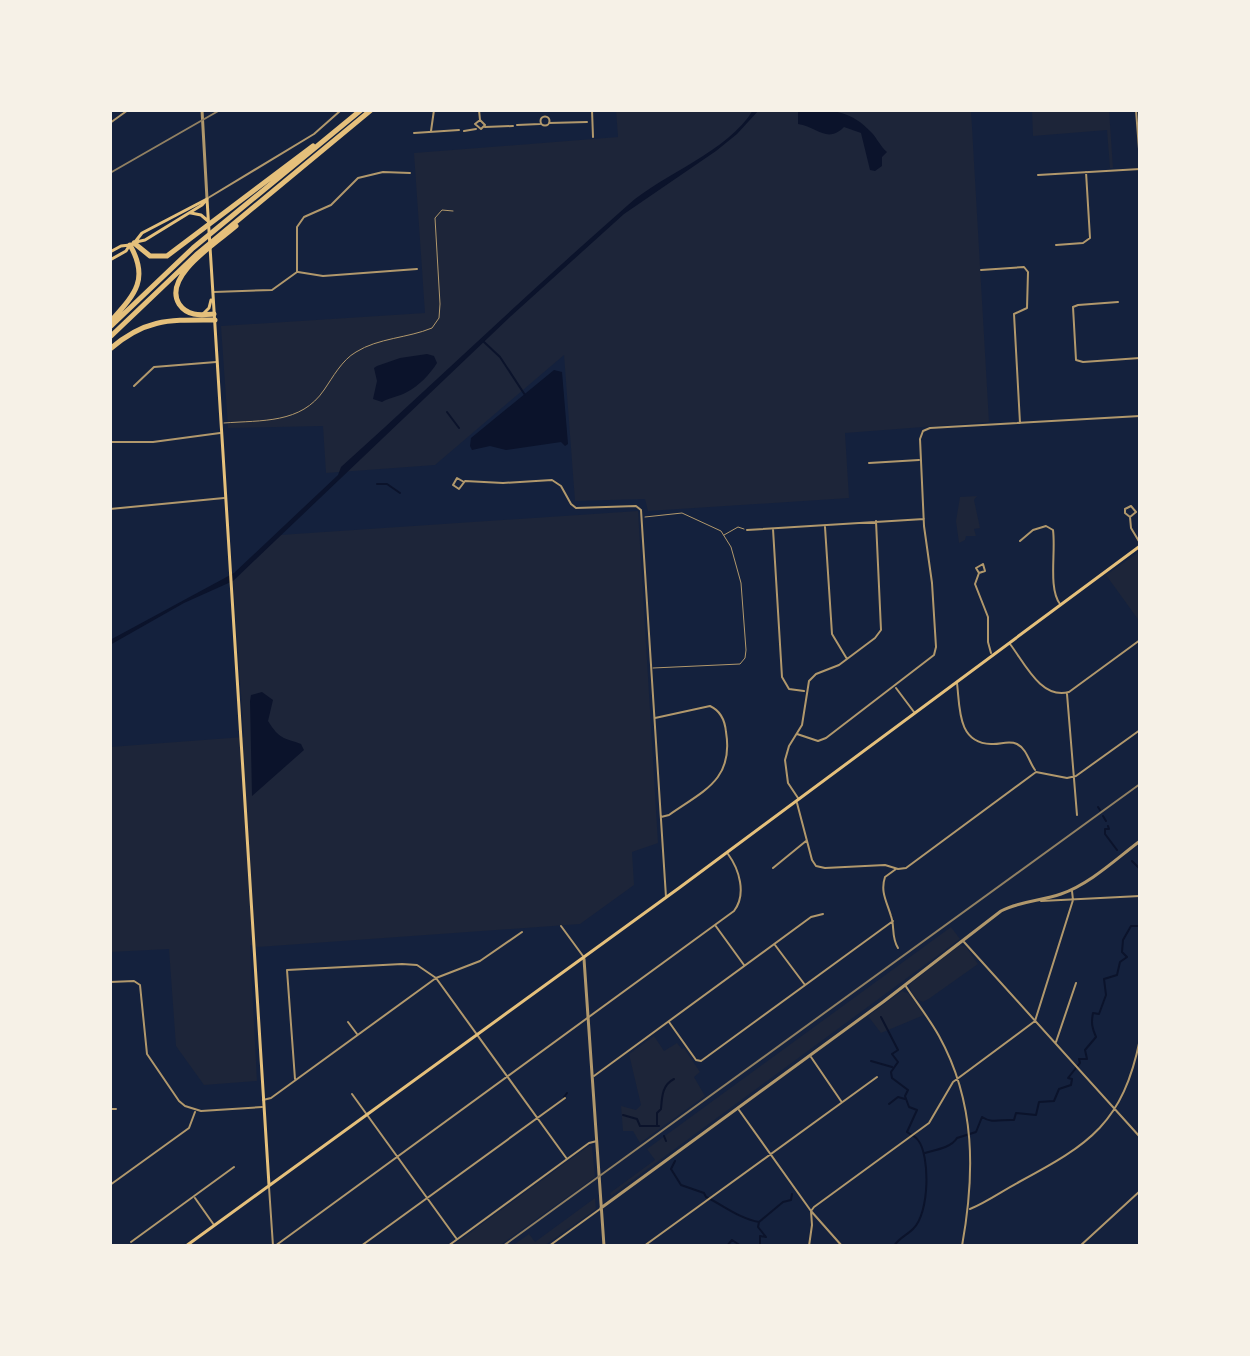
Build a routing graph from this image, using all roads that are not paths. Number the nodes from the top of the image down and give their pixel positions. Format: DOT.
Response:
graph roads {
  1 [pos="128,110"];
  2 [pos="202,110"];
  3 [pos="361,110"];
  4 [pos="371,110"];
  5 [pos="434,110"];
  6 [pos="479,110"];
  7 [pos="543,110"];
  8 [pos="592,110"];
  9 [pos="1136,110"];
  10 [pos="340,111"];
  11 [pos="543,117"];
  12 [pos="480,120"];
  13 [pos="434,122"];
  14 [pos="587,122"];
  15 [pos="110,123"];
  16 [pos="549,123"];
  17 [pos="541,124"];
  18 [pos="484,126"];
  19 [pos="340,127"];
  20 [pos="477,129"];
  21 [pos="432,132"];
  22 [pos="439,132"];
  23 [pos="414,133"];
  24 [pos="593,137"];
  25 [pos="1140,162"];
  26 [pos="1140,169"];
  27 [pos="1086,172"];
  28 [pos="410,173"];
  29 [pos="1038,175"];
  30 [pos="207,199"];
  31 [pos="259,203"];
  32 [pos="453,211"];
  33 [pos="188,213"];
  34 [pos="208,221"];
  35 [pos="132,244"];
  36 [pos="1056,245"];
  37 [pos="110,252"];
  38 [pos="110,260"];
  39 [pos="417,269"];
  40 [pos="981,270"];
  41 [pos="297,272"];
  42 [pos="212,292"];
  43 [pos="1118,302"];
  44 [pos="198,315"];
  45 [pos="214,317"];
  46 [pos="110,324"];
  47 [pos="110,337"];
  48 [pos="110,349"];
  49 [pos="1140,358"];
  50 [pos="218,362"];
  51 [pos="134,386"];
  52 [pos="1140,416"];
  53 [pos="221,424"];
  54 [pos="1020,424"];
  55 [pos="222,433"];
  56 [pos="110,442"];
  57 [pos="922,460"];
  58 [pos="869,463"];
  59 [pos="464,482"];
  60 [pos="226,498"];
  61 [pos="110,509"];
  62 [pos="642,517"];
  63 [pos="1130,517"];
  64 [pos="924,519"];
  65 [pos="876,521"];
  66 [pos="825,526"];
  67 [pos="773,529"];
  68 [pos="747,530"];
  69 [pos="724,535"];
  70 [pos="1020,541"];
  71 [pos="1140,544"];
  72 [pos="979,573"];
  73 [pos="1061,605"];
  74 [pos="1140,640"];
  75 [pos="1010,643"];
  76 [pos="993,655"];
  77 [pos="847,659"];
  78 [pos="651,668"];
  79 [pos="957,682"];
  80 [pos="896,687"];
  81 [pos="805,691"];
  82 [pos="1067,693"];
  83 [pos="914,713"];
  84 [pos="655,718"];
  85 [pos="1140,730"];
  86 [pos="797,734"];
  87 [pos="1036,772"];
  88 [pos="1073,777"];
  89 [pos="797,800"];
  90 [pos="1077,815"];
  91 [pos="660,818"];
  92 [pos="807,840"];
  93 [pos="1140,841"];
  94 [pos="727,853"];
  95 [pos="878,866"];
  96 [pos="773,868"];
  97 [pos="898,869"];
  98 [pos="885,877"];
  99 [pos="1072,889"];
  100 [pos="1140,896"];
  101 [pos="666,897"];
  102 [pos="1035,900"];
  103 [pos="1073,900"];
  104 [pos="823,914"];
  105 [pos="893,921"];
  106 [pos="715,925"];
  107 [pos="561,926"];
  108 [pos="522,932"];
  109 [pos="962,940"];
  110 [pos="775,944"];
  111 [pos="898,948"];
  112 [pos="583,957"];
  113 [pos="744,966"];
  114 [pos="436,978"];
  115 [pos="110,982"];
  116 [pos="1076,983"];
  117 [pos="805,985"];
  118 [pos="905,985"];
  119 [pos="589,1017"];
  120 [pos="1035,1021"];
  121 [pos="348,1022"];
  122 [pos="669,1022"];
  123 [pos="358,1034"];
  124 [pos="477,1035"];
  125 [pos="1140,1039"];
  126 [pos="1055,1043"];
  127 [pos="810,1054"];
  128 [pos="507,1076"];
  129 [pos="593,1077"];
  130 [pos="877,1077"];
  131 [pos="958,1078"];
  132 [pos="295,1079"];
  133 [pos="352,1094"];
  134 [pos="565,1098"];
  135 [pos="263,1100"];
  136 [pos="842,1102"];
  137 [pos="264,1107"];
  138 [pos="737,1107"];
  139 [pos="110,1109"];
  140 [pos="116,1109"];
  141 [pos="195,1110"];
  142 [pos="1115,1110"];
  143 [pos="367,1115"];
  144 [pos="537,1118"];
  145 [pos="1140,1137"];
  146 [pos="597,1141"];
  147 [pos="771,1154"];
  148 [pos="397,1156"];
  149 [pos="567,1159"];
  150 [pos="234,1167"];
  151 [pos="110,1185"];
  152 [pos="269,1186"];
  153 [pos="1140,1191"];
  154 [pos="195,1197"];
  155 [pos="427,1198"];
  156 [pos="601,1208"];
  157 [pos="969,1209"];
  158 [pos="811,1211"];
  159 [pos="214,1225"];
  160 [pos="457,1239"];
  161 [pos="131,1242"];
  162 [pos="555,1242"];
  163 [pos="186,1246"];
  164 [pos="274,1246"];
  165 [pos="361,1246"];
  166 [pos="448,1246"];
  167 [pos="549,1246"];
  168 [pos="558,1246"];
  169 [pos="604,1246"];
  170 [pos="644,1246"];
  171 [pos="809,1246"];
  172 [pos="842,1246"];
  173 [pos="962,1246"];
  174 [pos="1080,1246"];
  1 -- 15 [label="street"];
  2 -- 30 [label="street"];
  3 -- 19 [label="highway"];
  4 -- 31 [label="highway"];
  5 -- 13 [label="street"];
  6 -- 12 [label="street"];
  7 -- 11 [label="street"];
  8 -- 24 [label="street"];
  9 -- 25 [label="street"];
  10 -- 30 [label="street"];
  11 -- 16 [label="street"];
  11 -- 17 [label="street"];
  12 -- 18 [label="street"];
  12 -- 20 [label="street"];
  13 -- 21 [label="street"];
  13 -- 22 [label="street"];
  14 -- 16 [label="street"];
  16 -- 17 [label="street"];
  17 -- 18 [label="street"];
  18 -- 20 [label="street"];
  19 -- 35 [label="highway"];
  19 -- 46 [label="highway"];
  20 -- 22 [label="street"];
  21 -- 22 [label="street"];
  21 -- 23 [label="street"];
  26 -- 27 [label="street"];
  27 -- 29 [label="street"];
  27 -- 36 [label="street"];
  28 -- 41 [label="street"];
  30 -- 33 [label="main road"];
  30 -- 34 [label="main road"];
  30 -- 35 [label="main road"];
  31 -- 44 [label="highway"];
  31 -- 47 [label="highway"];
  32 -- 53 [label="lane"];
  33 -- 34 [label="main road"];
  33 -- 35 [label="main road"];
  34 -- 42 [label="main road"];
  35 -- 37 [label="main road"];
  35 -- 38 [label="main road"];
  35 -- 46 [label="highway"];
  39 -- 41 [label="street"];
  40 -- 54 [label="street"];
  41 -- 42 [label="street"];
  42 -- 44 [label="main road"];
  42 -- 45 [label="main road"];
  43 -- 49 [label="street"];
  44 -- 45 [label="highway"];
  45 -- 48 [label="highway"];
  45 -- 50 [label="main road"];
  50 -- 51 [label="street"];
  50 -- 53 [label="main road"];
  52 -- 54 [label="street"];
  53 -- 55 [label="main road"];
  54 -- 57 [label="street"];
  55 -- 56 [label="street"];
  55 -- 60 [label="main road"];
  57 -- 58 [label="street"];
  57 -- 64 [label="street"];
  59 -- 62 [label="street"];
  60 -- 61 [label="street"];
  60 -- 135 [label="main road"];
  62 -- 69 [label="lane"];
  62 -- 78 [label="street"];
  63 -- 71 [label="street"];
  64 -- 65 [label="street"];
  64 -- 80 [label="street"];
  65 -- 66 [label="street"];
  65 -- 77 [label="street"];
  66 -- 67 [label="street"];
  66 -- 77 [label="street"];
  67 -- 68 [label="street"];
  67 -- 81 [label="street"];
  68 -- 69 [label="lane"];
  69 -- 78 [label="lane"];
  70 -- 73 [label="street"];
  71 -- 73 [label="main road"];
  72 -- 76 [label="street"];
  73 -- 75 [label="main road"];
  74 -- 82 [label="street"];
  75 -- 76 [label="main road"];
  75 -- 82 [label="street"];
  76 -- 79 [label="main road"];
  77 -- 81 [label="street"];
  78 -- 84 [label="street"];
  79 -- 83 [label="main road"];
  79 -- 87 [label="street"];
  80 -- 83 [label="street"];
  80 -- 86 [label="street"];
  81 -- 86 [label="street"];
  82 -- 88 [label="street"];
  83 -- 89 [label="main road"];
  84 -- 91 [label="street"];
  84 -- 91 [label="street"];
  85 -- 88 [label="street"];
  86 -- 89 [label="street"];
  87 -- 88 [label="street"];
  87 -- 97 [label="street"];
  88 -- 90 [label="street"];
  89 -- 92 [label="street"];
  89 -- 94 [label="main road"];
  91 -- 101 [label="street"];
  92 -- 95 [label="street"];
  92 -- 96 [label="street"];
  93 -- 99 [label="street"];
  94 -- 101 [label="main road"];
  94 -- 106 [label="street"];
  95 -- 97 [label="street"];
  95 -- 98 [label="street"];
  97 -- 98 [label="street"];
  98 -- 105 [label="street"];
  99 -- 102 [label="street"];
  99 -- 103 [label="street"];
  100 -- 103 [label="street"];
  101 -- 112 [label="main road"];
  102 -- 103 [label="street"];
  102 -- 109 [label="street"];
  103 -- 120 [label="street"];
  104 -- 110 [label="street"];
  105 -- 111 [label="street"];
  105 -- 117 [label="street"];
  106 -- 113 [label="street"];
  106 -- 119 [label="street"];
  107 -- 112 [label="street"];
  108 -- 114 [label="street"];
  109 -- 118 [label="street"];
  109 -- 120 [label="street"];
  110 -- 113 [label="street"];
  110 -- 117 [label="street"];
  112 -- 119 [label="street"];
  112 -- 124 [label="main road"];
  113 -- 122 [label="street"];
  114 -- 123 [label="street"];
  114 -- 124 [label="street"];
  114 -- 132 [label="street"];
  115 -- 141 [label="street"];
  116 -- 126 [label="street"];
  117 -- 122 [label="street"];
  118 -- 127 [label="street"];
  118 -- 131 [label="street"];
  119 -- 128 [label="street"];
  119 -- 129 [label="street"];
  120 -- 126 [label="street"];
  120 -- 131 [label="street"];
  121 -- 123 [label="street"];
  122 -- 129 [label="street"];
  123 -- 132 [label="street"];
  124 -- 128 [label="street"];
  124 -- 143 [label="main road"];
  125 -- 142 [label="street"];
  126 -- 142 [label="street"];
  127 -- 136 [label="street"];
  127 -- 138 [label="street"];
  128 -- 144 [label="street"];
  128 -- 148 [label="street"];
  129 -- 146 [label="street"];
  130 -- 136 [label="street"];
  131 -- 157 [label="street"];
  131 -- 158 [label="street"];
  132 -- 135 [label="street"];
  133 -- 143 [label="street"];
  134 -- 144 [label="street"];
  135 -- 137 [label="main road"];
  136 -- 147 [label="street"];
  137 -- 141 [label="street"];
  137 -- 152 [label="main road"];
  138 -- 147 [label="street"];
  138 -- 156 [label="street"];
  139 -- 140 [label="street"];
  141 -- 151 [label="street"];
  142 -- 145 [label="street"];
  142 -- 157 [label="street"];
  143 -- 148 [label="street"];
  143 -- 152 [label="main road"];
  144 -- 149 [label="street"];
  144 -- 155 [label="street"];
  146 -- 149 [label="street"];
  146 -- 156 [label="street"];
  147 -- 158 [label="street"];
  147 -- 170 [label="street"];
  148 -- 155 [label="street"];
  148 -- 164 [label="street"];
  149 -- 160 [label="street"];
  150 -- 154 [label="street"];
  152 -- 159 [label="main road"];
  152 -- 164 [label="street"];
  153 -- 174 [label="street"];
  154 -- 159 [label="street"];
  154 -- 161 [label="street"];
  155 -- 160 [label="street"];
  155 -- 165 [label="street"];
  156 -- 162 [label="street"];
  156 -- 169 [label="street"];
  157 -- 173 [label="street"];
  158 -- 171 [label="street"];
  158 -- 172 [label="street"];
  159 -- 163 [label="main road"];
  160 -- 166 [label="street"];
  162 -- 167 [label="street"];
  162 -- 168 [label="street"];
}
